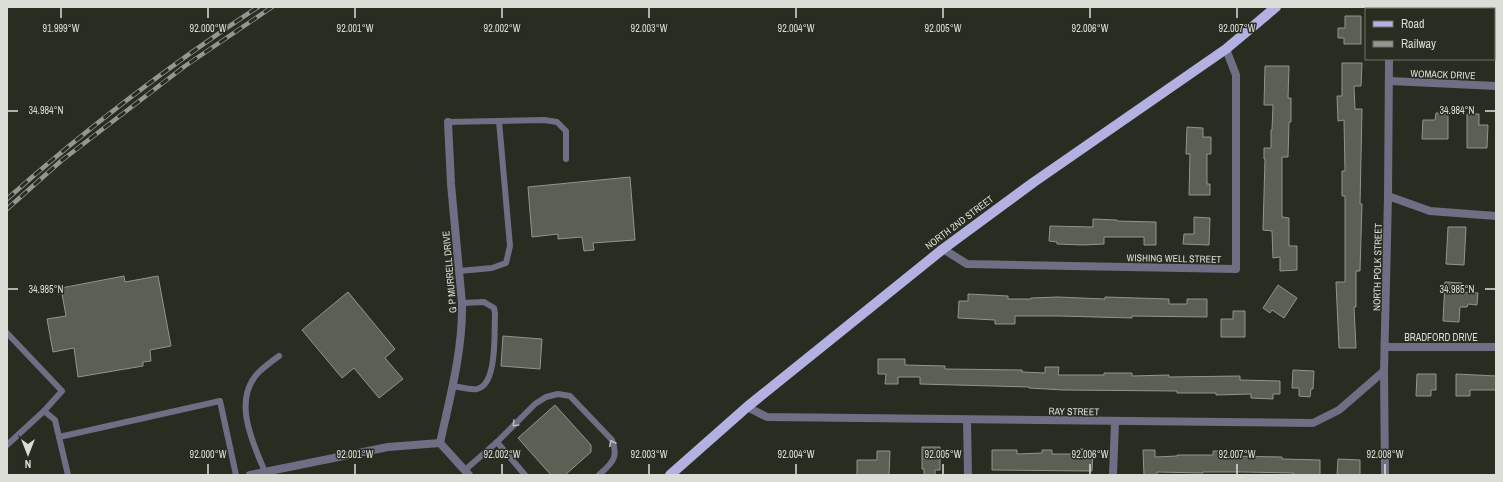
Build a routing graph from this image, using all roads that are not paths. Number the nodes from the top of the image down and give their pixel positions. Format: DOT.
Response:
graph roads {
  1 [pos="1276,7"];
  2 [pos="1226,49"];
  3 [pos="1389,60"];
  4 [pos="1390,82"];
  5 [pos="1496,86"];
  6 [pos="499,121"];
  7 [pos="448,122"];
  8 [pos="566,159"];
  9 [pos="1388,196"];
  10 [pos="1496,216"];
  11 [pos="943,249"];
  12 [pos="459,271"];
  13 [pos="462,303"];
  14 [pos="7,333"];
  15 [pos="1386,347"];
  16 [pos="1496,347"];
  17 [pos="279,356"];
  18 [pos="1384,371"];
  19 [pos="453,386"];
  20 [pos="747,407"];
  21 [pos="44,411"];
  22 [pos="967,420"];
  23 [pos="1115,422"];
  24 [pos="59,437"];
  25 [pos="497,442"];
  26 [pos="440,443"];
  27 [pos="7,445"];
  28 [pos="265,472"];
  29 [pos="467,473"];
  30 [pos="68,475"];
  31 [pos="236,475"];
  32 [pos="250,475"];
  33 [pos="525,475"];
  34 [pos="599,475"];
  35 [pos="670,475"];
  36 [pos="968,475"];
  37 [pos="1113,475"];
  38 [pos="1386,475"];
  1 -- 2 [label="main road, NORTH 2ND STREET"];
  2 -- 11 [label="main road, NORTH 2ND STREET"];
  2 -- 11 [label="street, WISHING WELL STREET"];
  3 -- 4 [label="street, NORTH POLK STREET"];
  4 -- 5 [label="street, WOMACK DRIVE"];
  4 -- 9 [label="street, NORTH POLK STREET"];
  6 -- 7 [label="lane"];
  6 -- 8 [label="lane"];
  6 -- 12 [label="lane"];
  7 -- 12 [label="street, G P MURRELL DRIVE"];
  9 -- 10 [label="street"];
  9 -- 15 [label="street, NORTH POLK STREET"];
  11 -- 20 [label="main road, NORTH 2ND STREET"];
  12 -- 13 [label="street, G P MURRELL DRIVE"];
  13 -- 19 [label="street, G P MURRELL DRIVE"];
  13 -- 19 [label="lane"];
  14 -- 21 [label="lane"];
  15 -- 16 [label="street, BRADFORD DRIVE"];
  15 -- 18 [label="street, NORTH POLK STREET"];
  17 -- 28 [label="lane"];
  18 -- 23 [label="street, RAY STREET"];
  18 -- 38 [label="street, NORTH POLK STREET"];
  19 -- 26 [label="street, G P MURRELL DRIVE"];
  20 -- 22 [label="street, RAY STREET"];
  20 -- 35 [label="main road, NORTH 2ND STREET"];
  21 -- 24 [label="lane"];
  21 -- 27 [label="lane"];
  22 -- 23 [label="street, RAY STREET"];
  22 -- 36 [label="street"];
  23 -- 37 [label="street"];
  24 -- 30 [label="lane"];
  24 -- 31 [label="lane"];
  25 -- 29 [label="lane"];
  25 -- 33 [label="lane"];
  34 -- 25 [label="lane, one-way"];
  26 -- 28 [label="street"];
  26 -- 29 [label="street"];
  28 -- 32 [label="street"];
}
